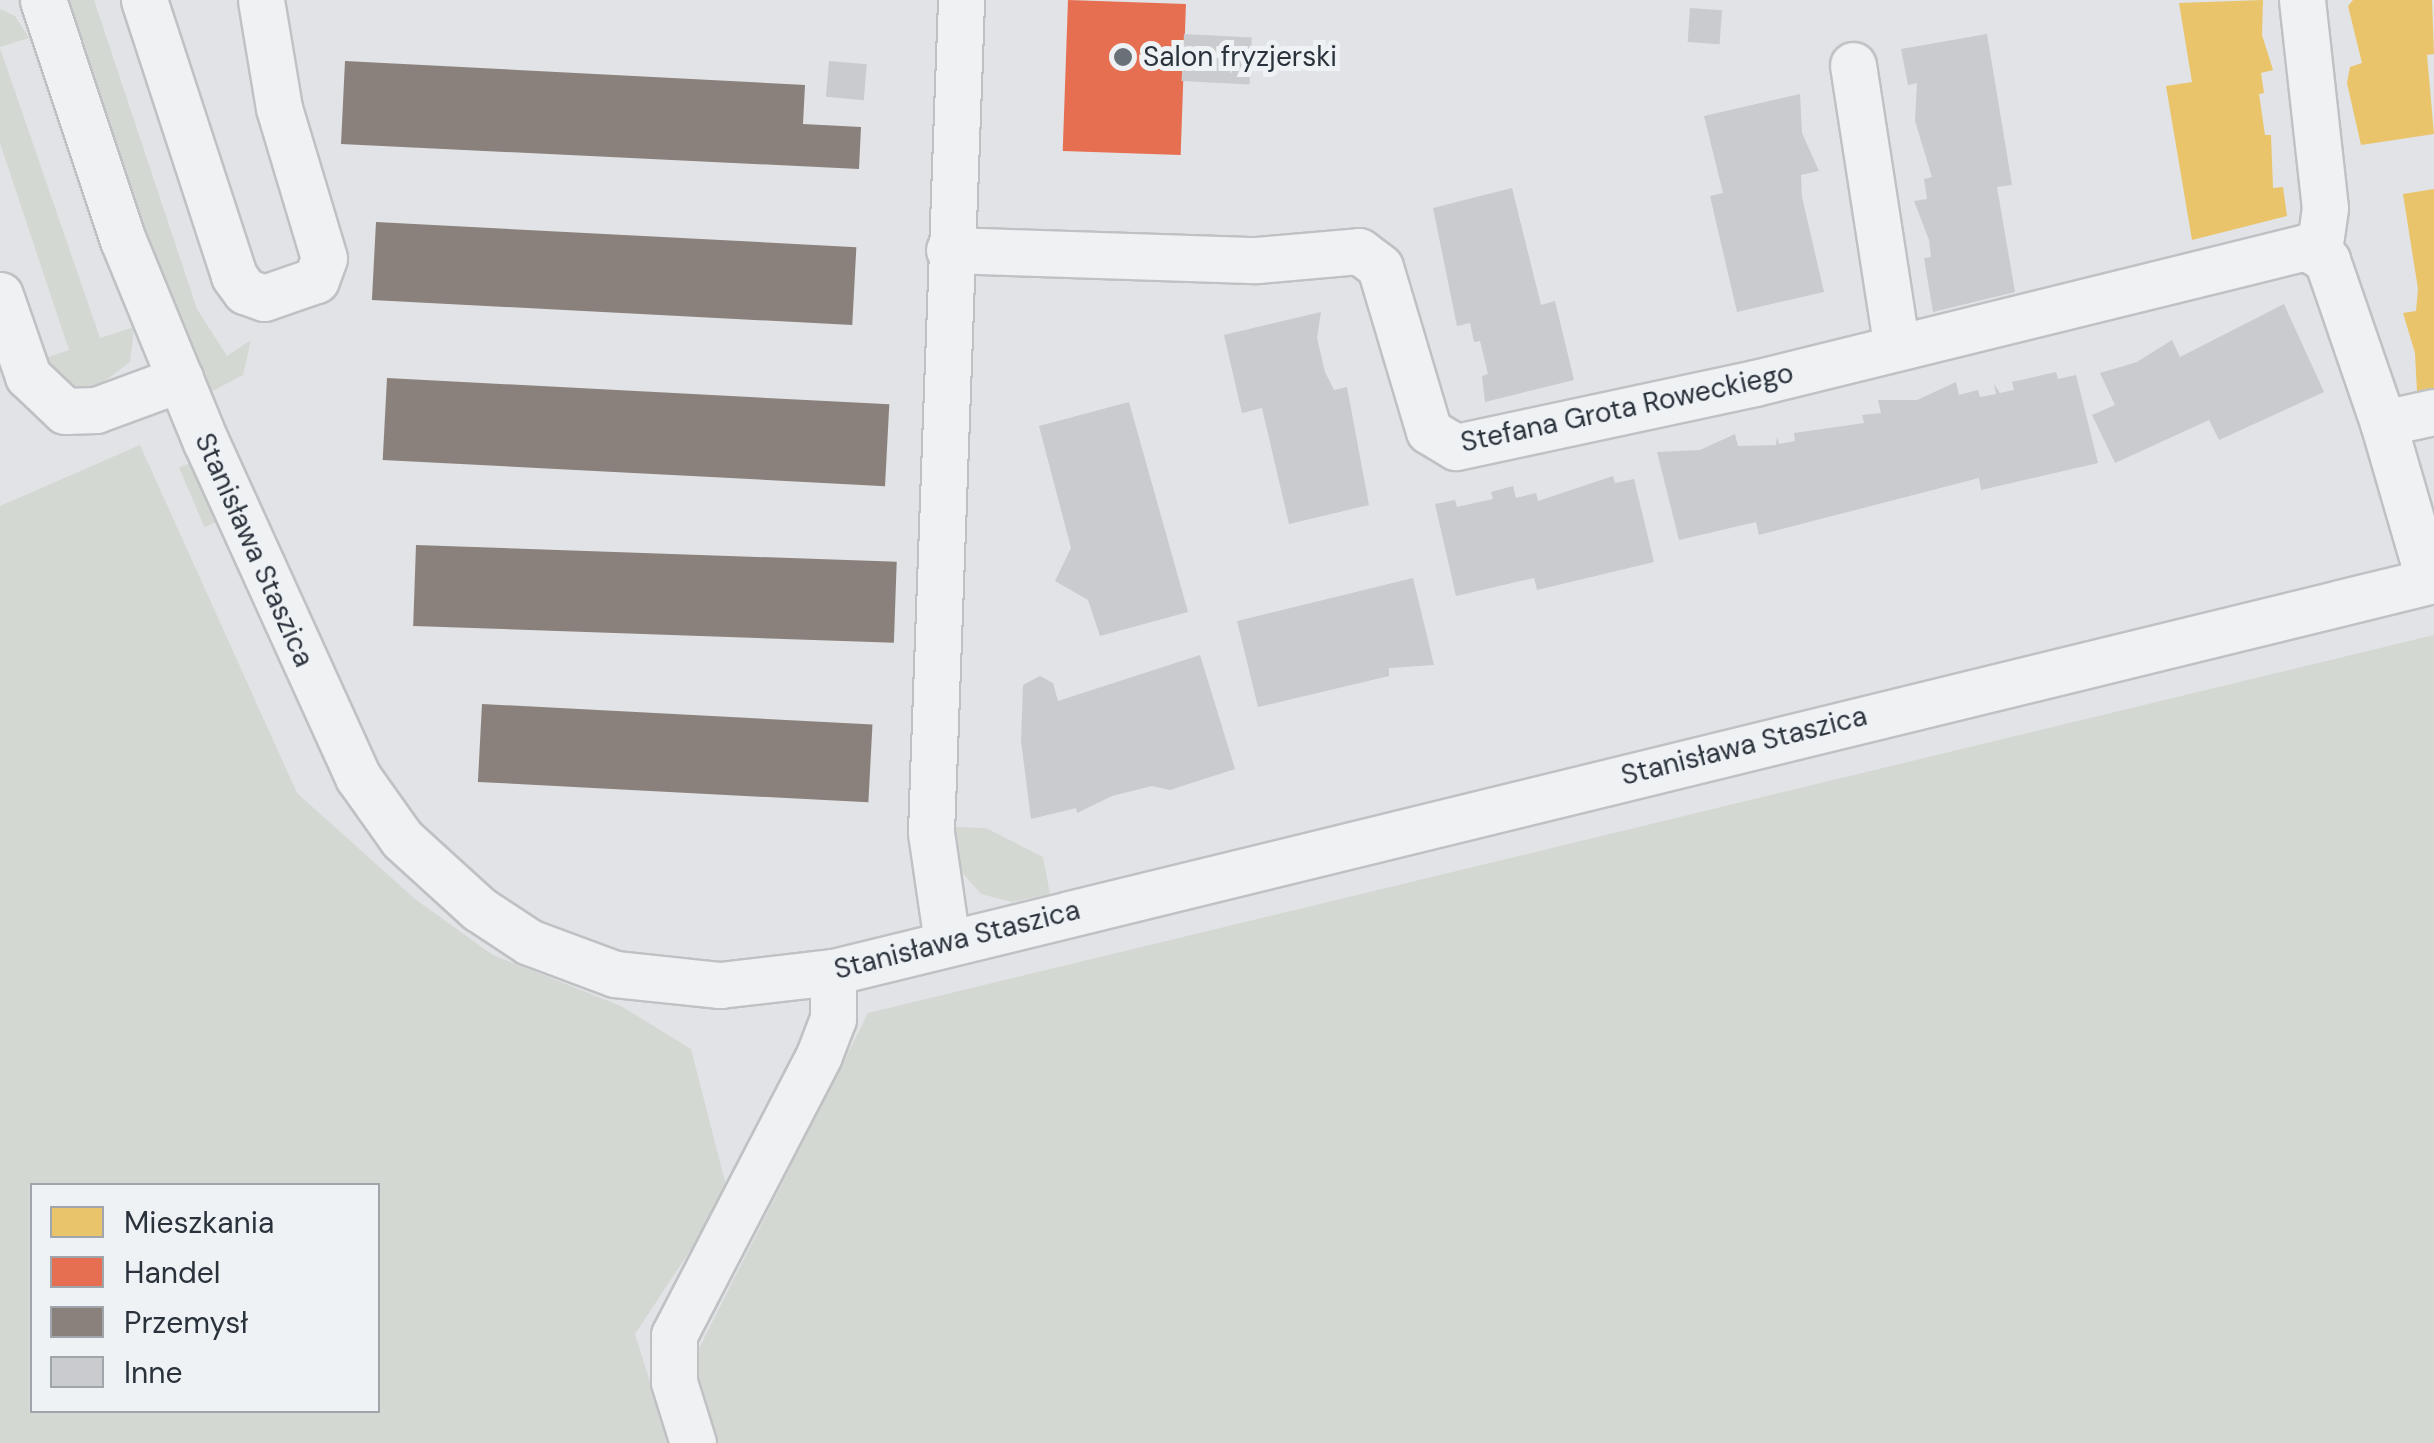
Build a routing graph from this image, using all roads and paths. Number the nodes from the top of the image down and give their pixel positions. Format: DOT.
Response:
graph roads {
  1 [pos="43,0"];
  2 [pos="144,0"];
  3 [pos="261,0"];
  4 [pos="960,0"];
  5 [pos="2302,0"];
  6 [pos="1853,65"];
  7 [pos="948,250"];
  8 [pos="2319,250"];
  9 [pos="0,295"];
  10 [pos="1897,348"];
  11 [pos="180,379"];
  12 [pos="2434,412"];
  13 [pos="2383,422"];
  14 [pos="2432,580"];
  15 [pos="947,942"];
  16 [pos="833,972"];
  17 [pos="693,1443"];
  1 -- 11 [label="street, Stanisława Staszica"];
  2 -- 3 [label="street"];
  4 -- 7 [label="street"];
  5 -- 8 [label="street"];
  6 -- 10 [label="street"];
  7 -- 10 [label="street, Stefana Grota Roweckiego"];
  7 -- 15 [label="street"];
  8 -- 10 [label="street, Stefana Grota Roweckiego"];
  8 -- 13 [label="street"];
  9 -- 11 [label="street"];
  11 -- 16 [label="street, Stanisława Staszica"];
  12 -- 13 [label="street"];
  13 -- 14 [label="street"];
  14 -- 15 [label="street, Stanisława Staszica"];
  15 -- 16 [label="street, Stanisława Staszica"];
  16 -- 17 [label="street"];
}
